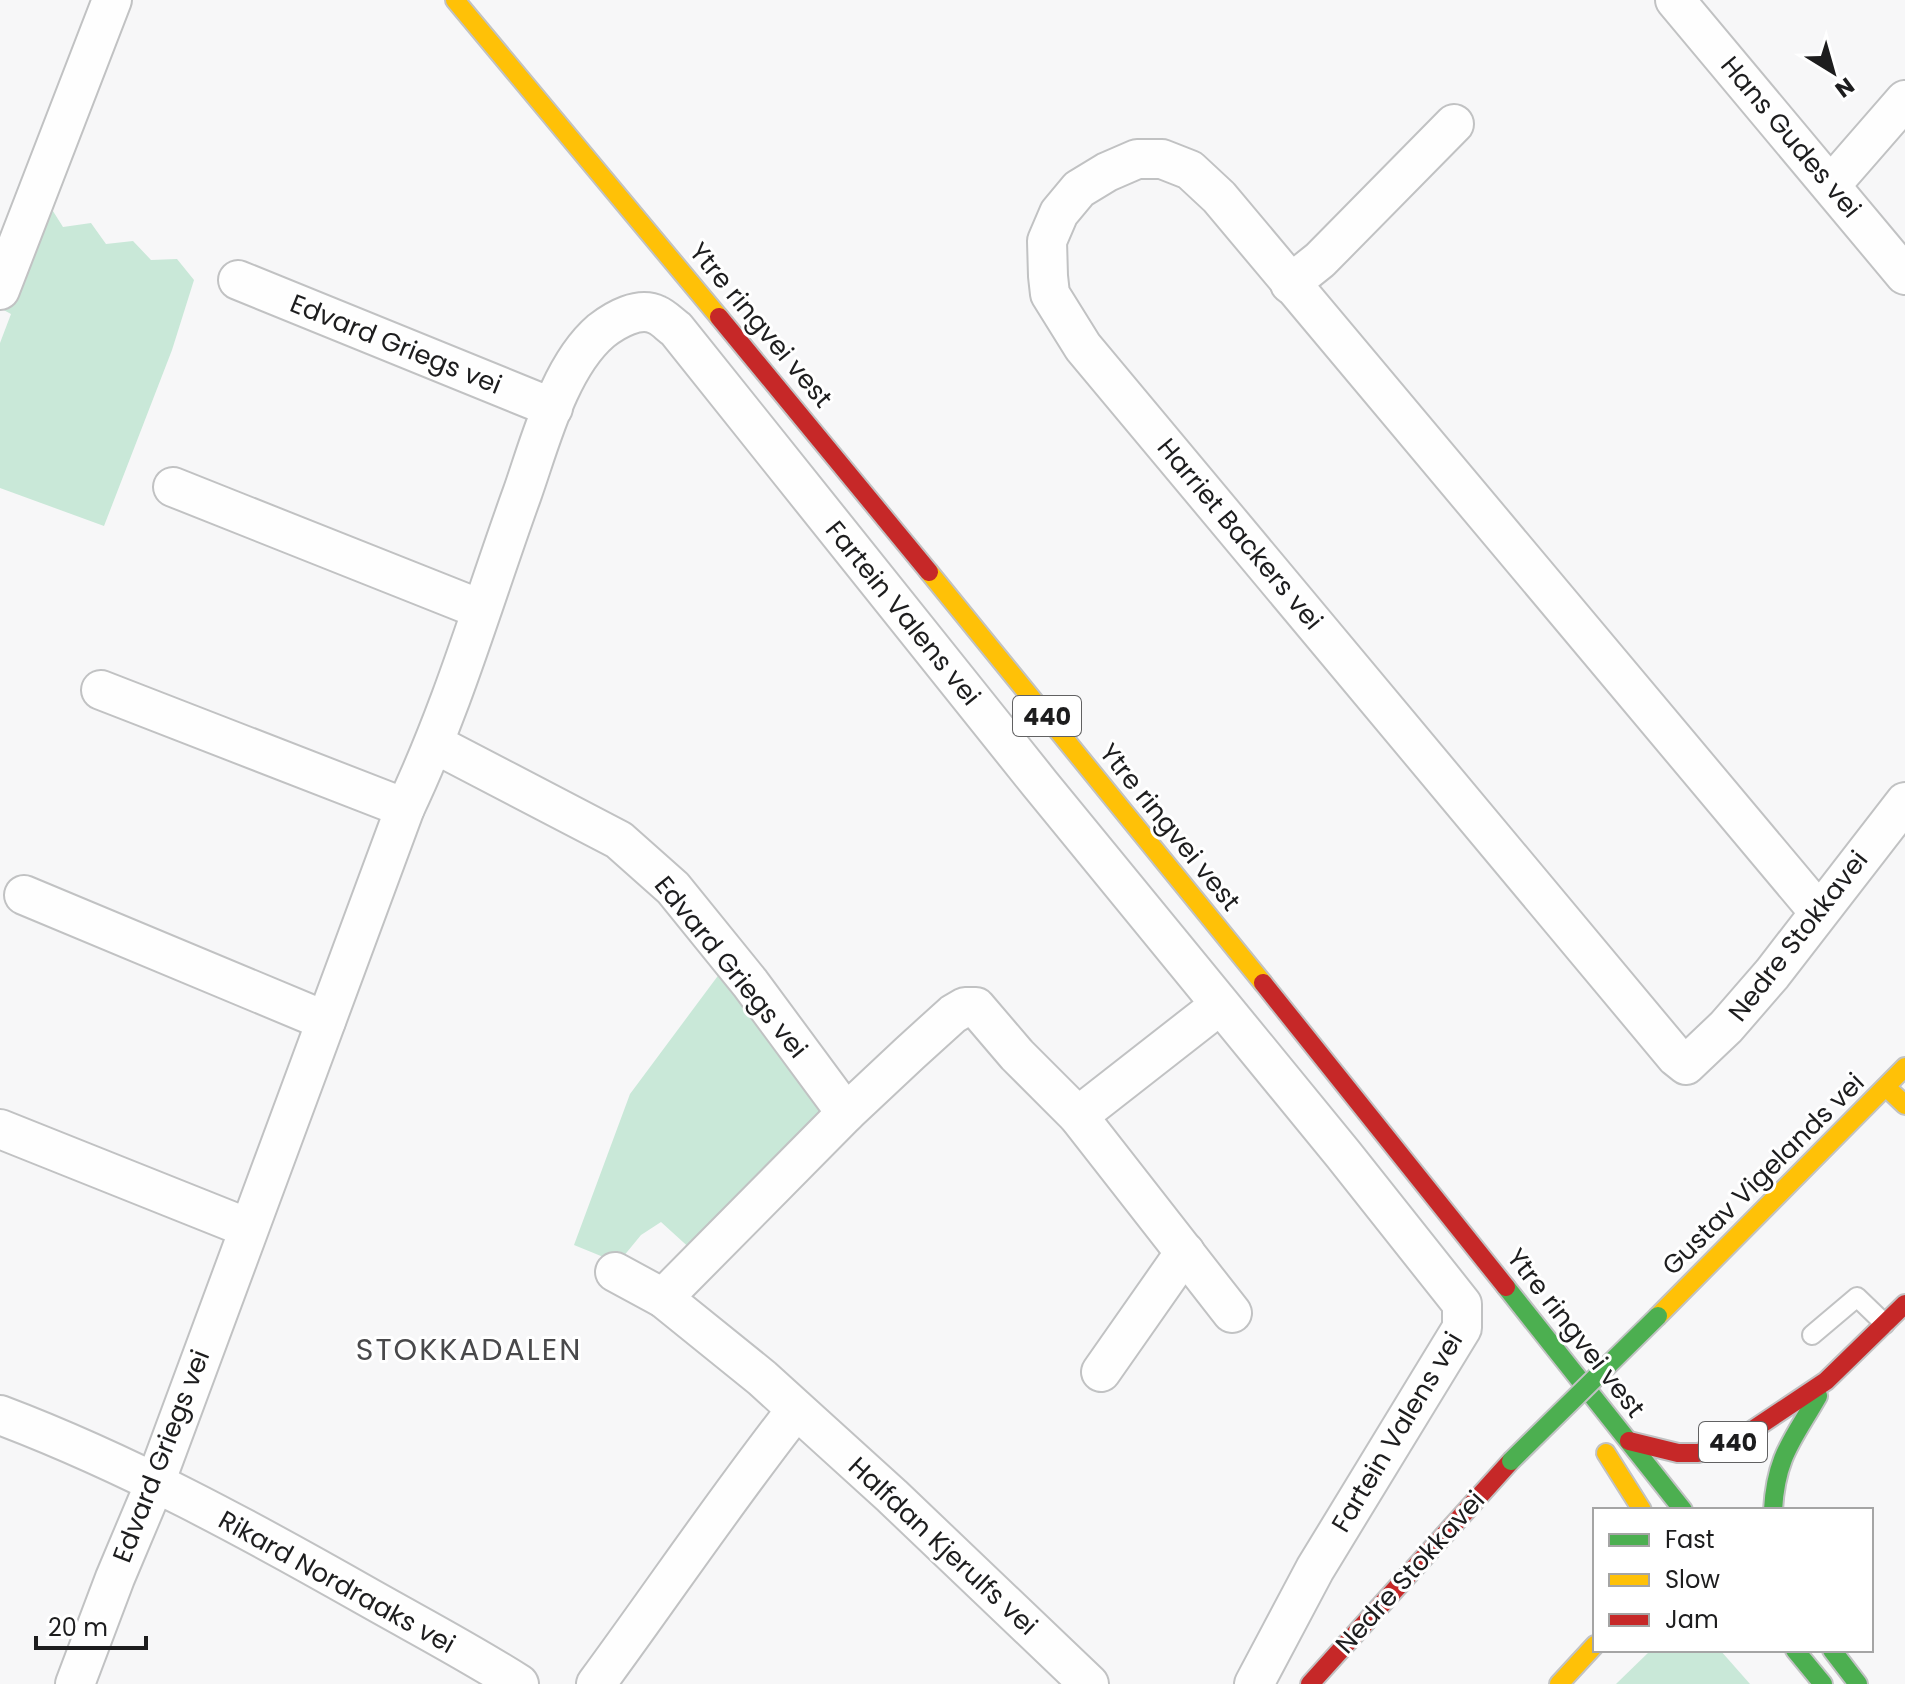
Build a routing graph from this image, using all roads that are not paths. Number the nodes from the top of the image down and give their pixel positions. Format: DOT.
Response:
graph roads {
  1 [pos="112,0"];
  2 [pos="455,0"];
  3 [pos="1675,0"];
  4 [pos="1905,100"];
  5 [pos="1454,124"];
  6 [pos="1831,185"];
  7 [pos="1905,275"];
  8 [pos="238,280"];
  9 [pos="1290,284"];
  10 [pos="0,290"];
  11 [pos="561,392"];
  12 [pos="173,487"];
  13 [pos="480,609"];
  14 [pos="101,690"];
  15 [pos="435,744"];
  16 [pos="1905,802"];
  17 [pos="405,808"];
  18 [pos="24,895"];
  19 [pos="1818,911"];
  20 [pos="1220,1005"];
  21 [pos="326,1021"];
  22 [pos="1686,1065"];
  23 [pos="1905,1067"];
  24 [pos="1886,1087"];
  25 [pos="1905,1105"];
  26 [pos="846,1113"];
  27 [pos="1078,1116"];
  28 [pos="0,1129"];
  29 [pos="248,1228"];
  30 [pos="1185,1252"];
  31 [pos="615,1272"];
  32 [pos="663,1298"];
  33 [pos="1905,1304"];
  34 [pos="1232,1313"];
  35 [pos="1885,1324"];
  36 [pos="1812,1335"];
  37 [pos="1560,1353"];
  38 [pos="1101,1372"];
  39 [pos="1824,1383"];
  40 [pos="796,1410"];
  41 [pos="0,1415"];
  42 [pos="1629,1441"];
  43 [pos="1511,1461"];
  44 [pos="155,1483"];
  45 [pos="1641,1508"];
  46 [pos="1681,1508"];
  47 [pos="1773,1508"];
  48 [pos="1593,1647"];
  49 [pos="1611,1652"];
  50 [pos="1797,1652"];
  51 [pos="1834,1652"];
  52 [pos="75,1684"];
  53 [pos="519,1684"];
  54 [pos="596,1684"];
  55 [pos="1089,1684"];
  56 [pos="1254,1684"];
  57 [pos="1310,1684"];
  58 [pos="1559,1684"];
  59 [pos="1582,1684"];
  60 [pos="1823,1684"];
  61 [pos="1858,1684"];
  1 -- 10 [label="street"];
  2 -- 37 [label="main road, Ytre ringvei vest / 440"];
  3 -- 6 [label="street, Hans Gudes vei"];
  4 -- 6 [label="street"];
  5 -- 9 [label="street"];
  6 -- 7 [label="street, Hans Gudes vei"];
  8 -- 11 [label="street, Edvard Griegs vei"];
  9 -- 19 [label="street, Harriet Backers vei"];
  9 -- 22 [label="street, Harriet Backers vei"];
  11 -- 13 [label="street, Edvard Griegs vei"];
  11 -- 20 [label="street, Fartein Valens vei"];
  12 -- 13 [label="street"];
  13 -- 15 [label="street, Edvard Griegs vei"];
  14 -- 17 [label="street"];
  15 -- 17 [label="street, Edvard Griegs vei"];
  15 -- 26 [label="street, Edvard Griegs vei"];
  16 -- 19 [label="street, Nedre Stokkavei"];
  17 -- 21 [label="street, Edvard Griegs vei"];
  18 -- 21 [label="street"];
  19 -- 22 [label="street, Nedre Stokkavei"];
  20 -- 27 [label="street"];
  20 -- 56 [label="street, Fartein Valens vei"];
  21 -- 29 [label="street, Edvard Griegs vei"];
  23 -- 24 [label="main road, Gustav Vigelands vei"];
  24 -- 25 [label="main road"];
  24 -- 43 [label="main road, Gustav Vigelands vei, bridge"];
  26 -- 27 [label="street"];
  26 -- 32 [label="street"];
  27 -- 30 [label="street"];
  28 -- 29 [label="street"];
  29 -- 44 [label="street, Edvard Griegs vei"];
  30 -- 34 [label="street"];
  30 -- 38 [label="street"];
  31 -- 32 [label="street, Halfdan Kjerulfs vei"];
  32 -- 40 [label="street, Halfdan Kjerulfs vei"];
  33 -- 35 [label="main road, 440"];
  35 -- 36 [label="lane"];
  35 -- 39 [label="main road, 440"];
  37 -- 42 [label="main road, Ytre ringvei vest / 440"];
  37 -- 45 [label="main road, 440"];
  39 -- 42 [label="main road, 440"];
  39 -- 47 [label="main road, 440"];
  40 -- 54 [label="street"];
  40 -- 55 [label="street, Halfdan Kjerulfs vei"];
  41 -- 44 [label="street, Rikard Nordraaks vei"];
  42 -- 46 [label="main road, Ytre ringvei vest / 440"];
  43 -- 57 [label="main road, Nedre Stokkavei"];
  44 -- 52 [label="street, Edvard Griegs vei"];
  44 -- 53 [label="street, Rikard Nordraaks vei"];
  48 -- 58 [label="main road"];
  49 -- 59 [label="main road"];
  50 -- 60 [label="main road"];
  51 -- 61 [label="main road"];
}
